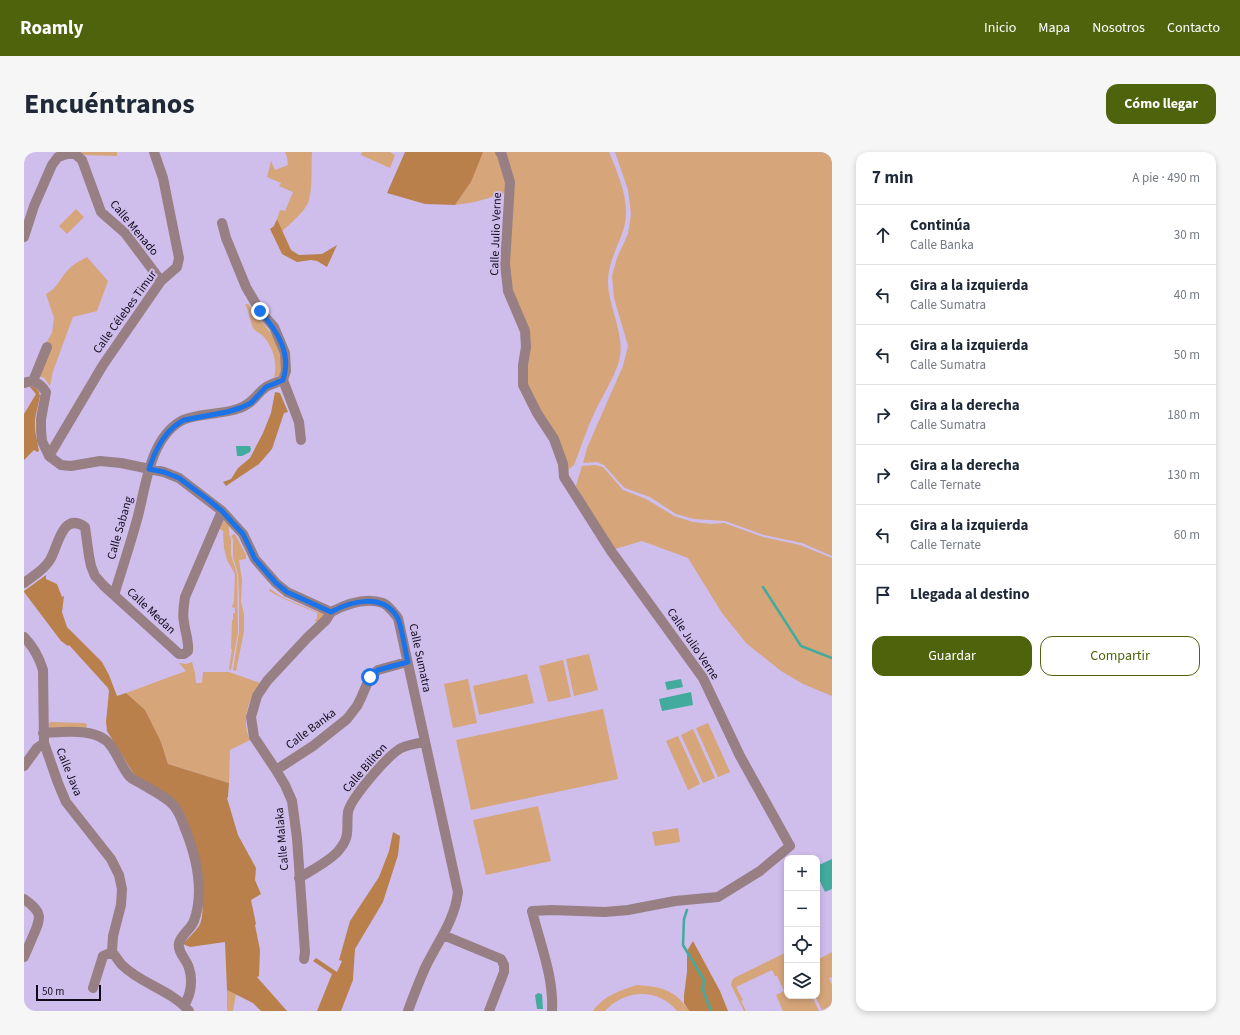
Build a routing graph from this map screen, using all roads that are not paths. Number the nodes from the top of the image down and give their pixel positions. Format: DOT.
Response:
graph roads {
  1 [pos="154,152"];
  2 [pos="500,152"];
  3 [pos="222,223"];
  4 [pos="24,237"];
  5 [pos="161,281"];
  6 [pos="47,347"];
  7 [pos="283,380"];
  8 [pos="29,382"];
  9 [pos="302,440"];
  10 [pos="49,456"];
  11 [pos="149,469"];
  12 [pos="222,511"];
  13 [pos="24,583"];
  14 [pos="114,595"];
  15 [pos="331,612"];
  16 [pos="24,637"];
  17 [pos="408,662"];
  18 [pos="43,738"];
  19 [pos="424,742"];
  20 [pos="24,766"];
  21 [pos="276,770"];
  22 [pos="299,878"];
  23 [pos="24,899"];
  24 [pos="443,935"];
  25 [pos="112,952"];
  26 [pos="24,957"];
  27 [pos="304,959"];
  28 [pos="93,988"];
  29 [pos="187,1008"];
  30 [pos="408,1011"];
  31 [pos="489,1011"];
  32 [pos="552,1011"];
  1 -- 5 [label="street, Calle Célebes Timur"];
  2 -- 32 [label="street, Calle Julio Verne"];
  3 -- 7 [label="street"];
  4 -- 5 [label="street, Calle Menado"];
  5 -- 10 [label="street, Calle Célebes Timur"];
  6 -- 8 [label="street"];
  7 -- 9 [label="street"];
  7 -- 11 [label="street, Calle Sabang"];
  8 -- 10 [label="street"];
  10 -- 11 [label="street"];
  11 -- 12 [label="street"];
  11 -- 14 [label="street, Calle Sabang"];
  12 -- 14 [label="street, Calle Medan"];
  12 -- 15 [label="street"];
  13 -- 14 [label="street, Calle Medan"];
  15 -- 17 [label="street, Calle Sumatra"];
  15 -- 21 [label="street, Calle Malaka"];
  16 -- 18 [label="street, Calle Java"];
  17 -- 19 [label="street, Calle Sumatra"];
  17 -- 21 [label="street, Calle Banka"];
  18 -- 20 [label="street"];
  18 -- 25 [label="street, Calle Java"];
  18 -- 29 [label="street"];
  19 -- 22 [label="street, Calle Biliton"];
  19 -- 24 [label="street, Calle Sumatra"];
  21 -- 22 [label="street, Calle Malaka"];
  22 -- 27 [label="street, Calle Malaka"];
  23 -- 26 [label="street"];
  24 -- 30 [label="street, Calle Sumatra"];
  24 -- 31 [label="street"];
  25 -- 28 [label="street"];
  25 -- 29 [label="street"];
}
